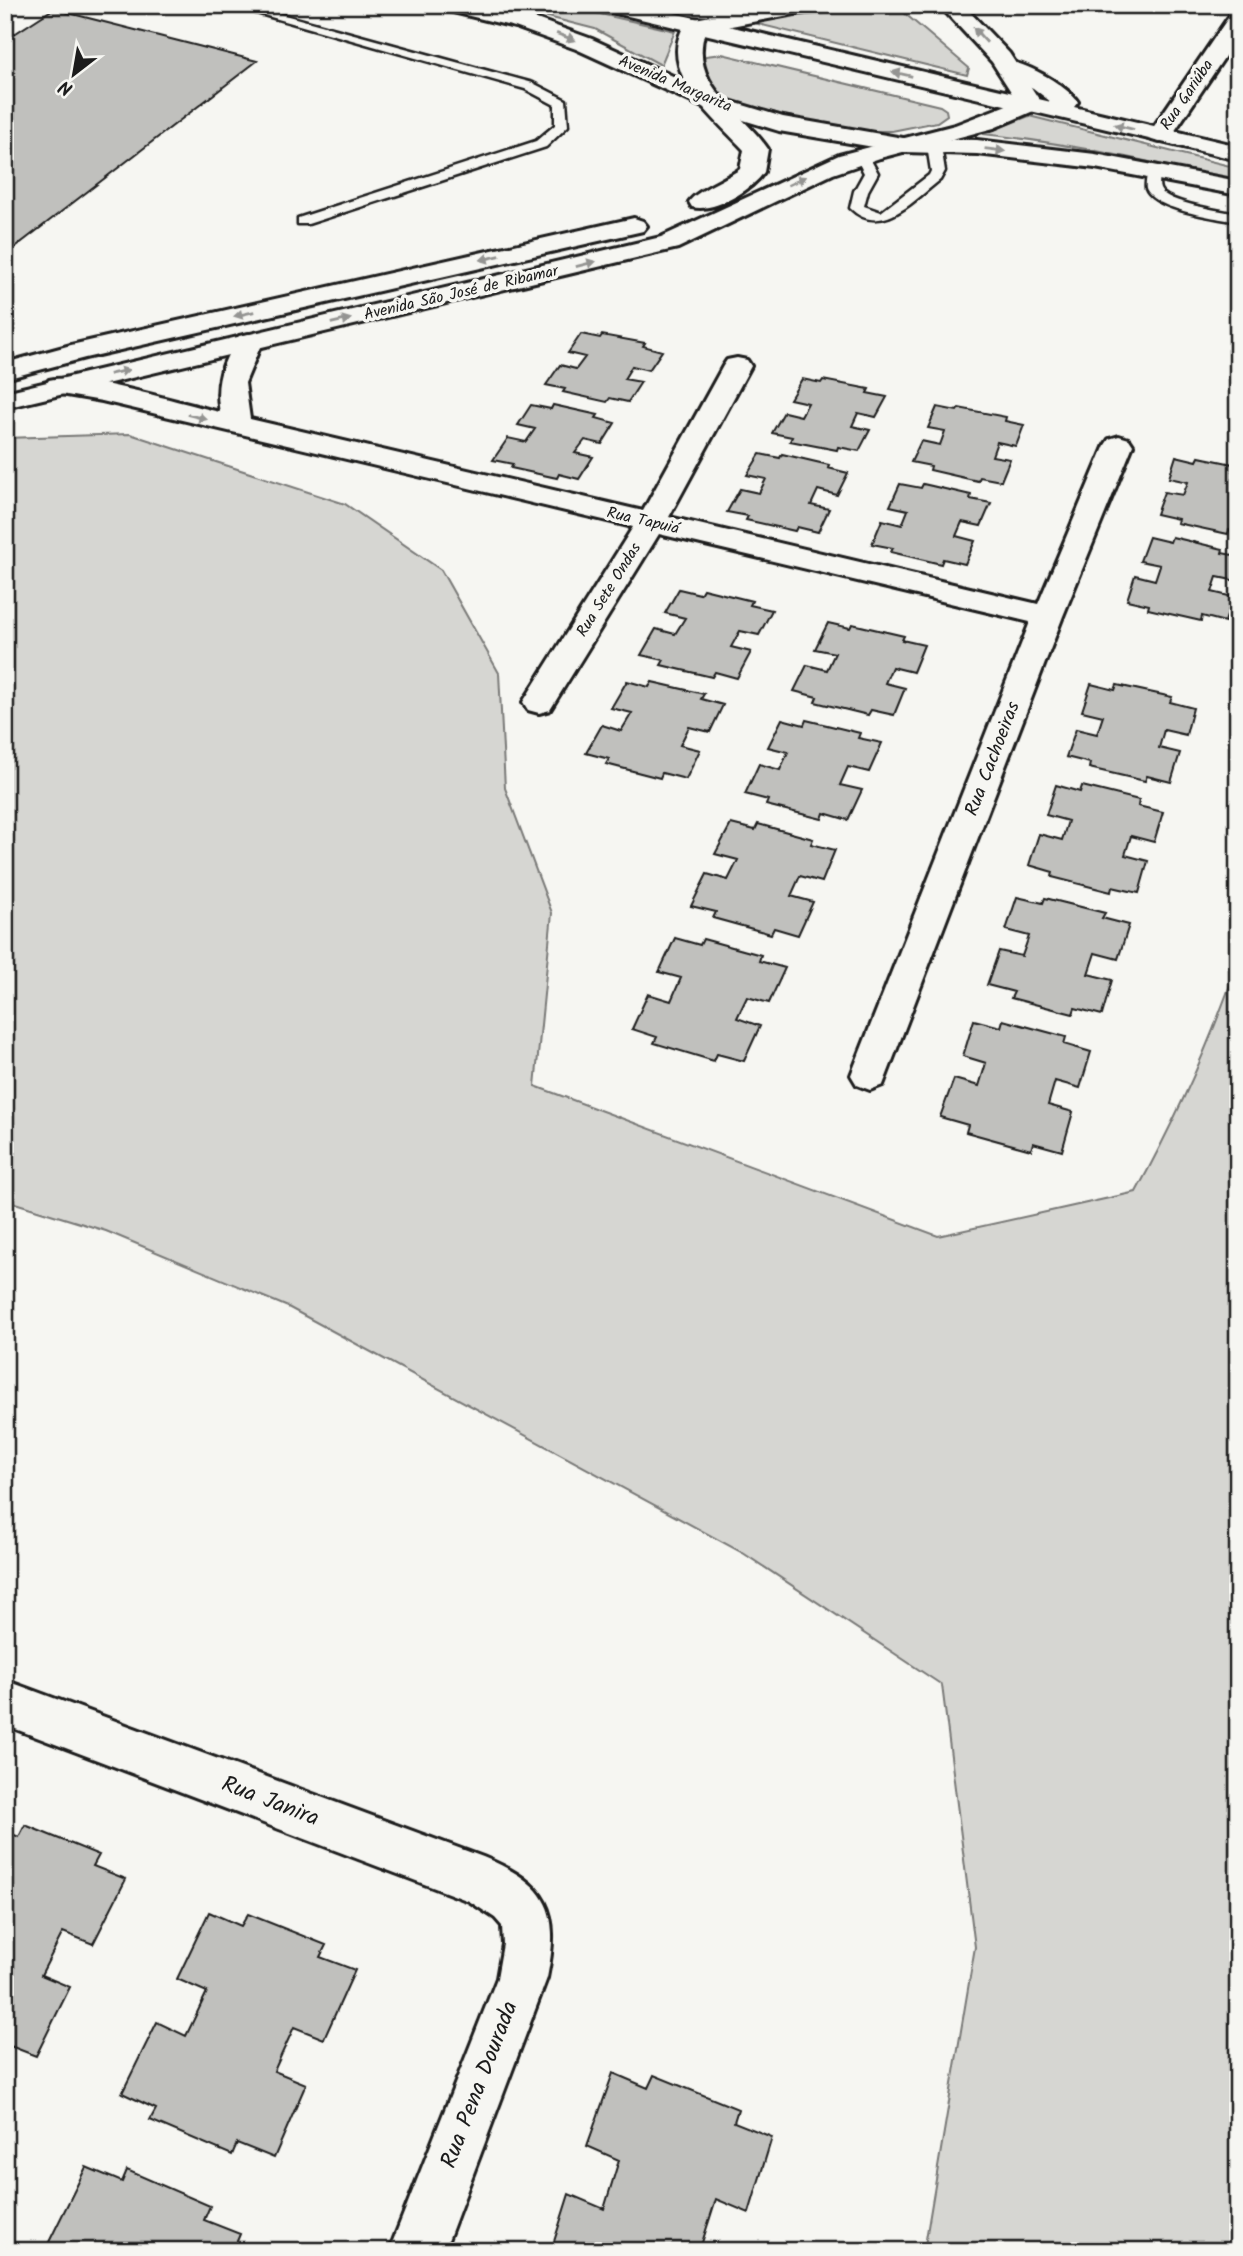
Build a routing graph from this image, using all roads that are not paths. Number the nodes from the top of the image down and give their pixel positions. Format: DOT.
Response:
graph roads {
  1 [pos="234,5"];
  2 [pos="453,5"];
  3 [pos="805,5"];
  4 [pos="950,5"];
  5 [pos="620,7"];
  6 [pos="768,11"];
  7 [pos="1238,20"];
  8 [pos="695,26"];
  9 [pos="1007,67"];
  10 [pos="715,104"];
  11 [pos="1030,104"];
  12 [pos="1084,117"];
  13 [pos="1160,135"];
  14 [pos="903,145"];
  15 [pos="934,146"];
  16 [pos="1238,153"];
  17 [pos="862,156"];
  18 [pos="1154,172"];
  19 [pos="1238,188"];
  20 [pos="668,215"];
  21 [pos="1238,218"];
  22 [pos="303,220"];
  23 [pos="704,230"];
  24 [pos="162,333"];
  25 [pos="249,342"];
  26 [pos="177,358"];
  27 [pos="737,366"];
  28 [pos="5,371"];
  29 [pos="59,386"];
  30 [pos="5,400"];
  31 [pos="238,427"];
  32 [pos="1119,445"];
  33 [pos="651,523"];
  34 [pos="1048,617"];
  35 [pos="539,702"];
  36 [pos="870,1075"];
  37 [pos="5,1702"];
  38 [pos="527,1915"];
  39 [pos="416,2251"];
  1 -- 22 [label="lane"];
  2 -- 10 [label="street, Avenida Margarita, one-way"];
  3 -- 6 [label="street"];
  9 -- 4 [label="street, one-way"];
  5 -- 6 [label="street"];
  5 -- 8 [label="street"];
  6 -- 8 [label="street"];
  7 -- 13 [label="street, Rua Gariúba"];
  8 -- 10 [label="street"];
  11 -- 8 [label="street, one-way"];
  9 -- 11 [label="street"];
  9 -- 12 [label="street"];
  10 -- 14 [label="street, Avenida Margarita"];
  10 -- 20 [label="street, Avenida São José de Ribamar"];
  11 -- 12 [label="street"];
  11 -- 14 [label="street"];
  13 -- 12 [label="street, one-way"];
  13 -- 16 [label="street"];
  14 -- 15 [label="street"];
  14 -- 17 [label="street, Avenida São José de Ribamar"];
  15 -- 17 [label="lane"];
  15 -- 18 [label="street, one-way"];
  23 -- 17 [label="street, Avenida São José de Ribamar, one-way"];
  18 -- 19 [label="street"];
  18 -- 21 [label="lane"];
  20 -- 23 [label="street"];
  20 -- 24 [label="street, Avenida São José de Ribamar, one-way"];
  25 -- 23 [label="street, Avenida São José de Ribamar, one-way"];
  24 -- 26 [label="street"];
  24 -- 28 [label="street, Avenida São José de Ribamar"];
  25 -- 26 [label="street, Avenida São José de Ribamar"];
  25 -- 31 [label="street"];
  29 -- 26 [label="street, Avenida São José de Ribamar, one-way"];
  27 -- 33 [label="street, Rua Sete Ondas"];
  29 -- 30 [label="street, Avenida São José de Ribamar"];
  29 -- 31 [label="street, Rua Tapuiá, one-way"];
  31 -- 33 [label="street, Rua Tapuiá"];
  32 -- 34 [label="street, Rua Cachoeiras"];
  33 -- 34 [label="street, Rua Tapuiá"];
  33 -- 35 [label="street, Rua Sete Ondas"];
  34 -- 36 [label="street, Rua Cachoeiras"];
  37 -- 38 [label="street, Rua Janira"];
  38 -- 39 [label="street, Rua Pena Dourada"];
}
